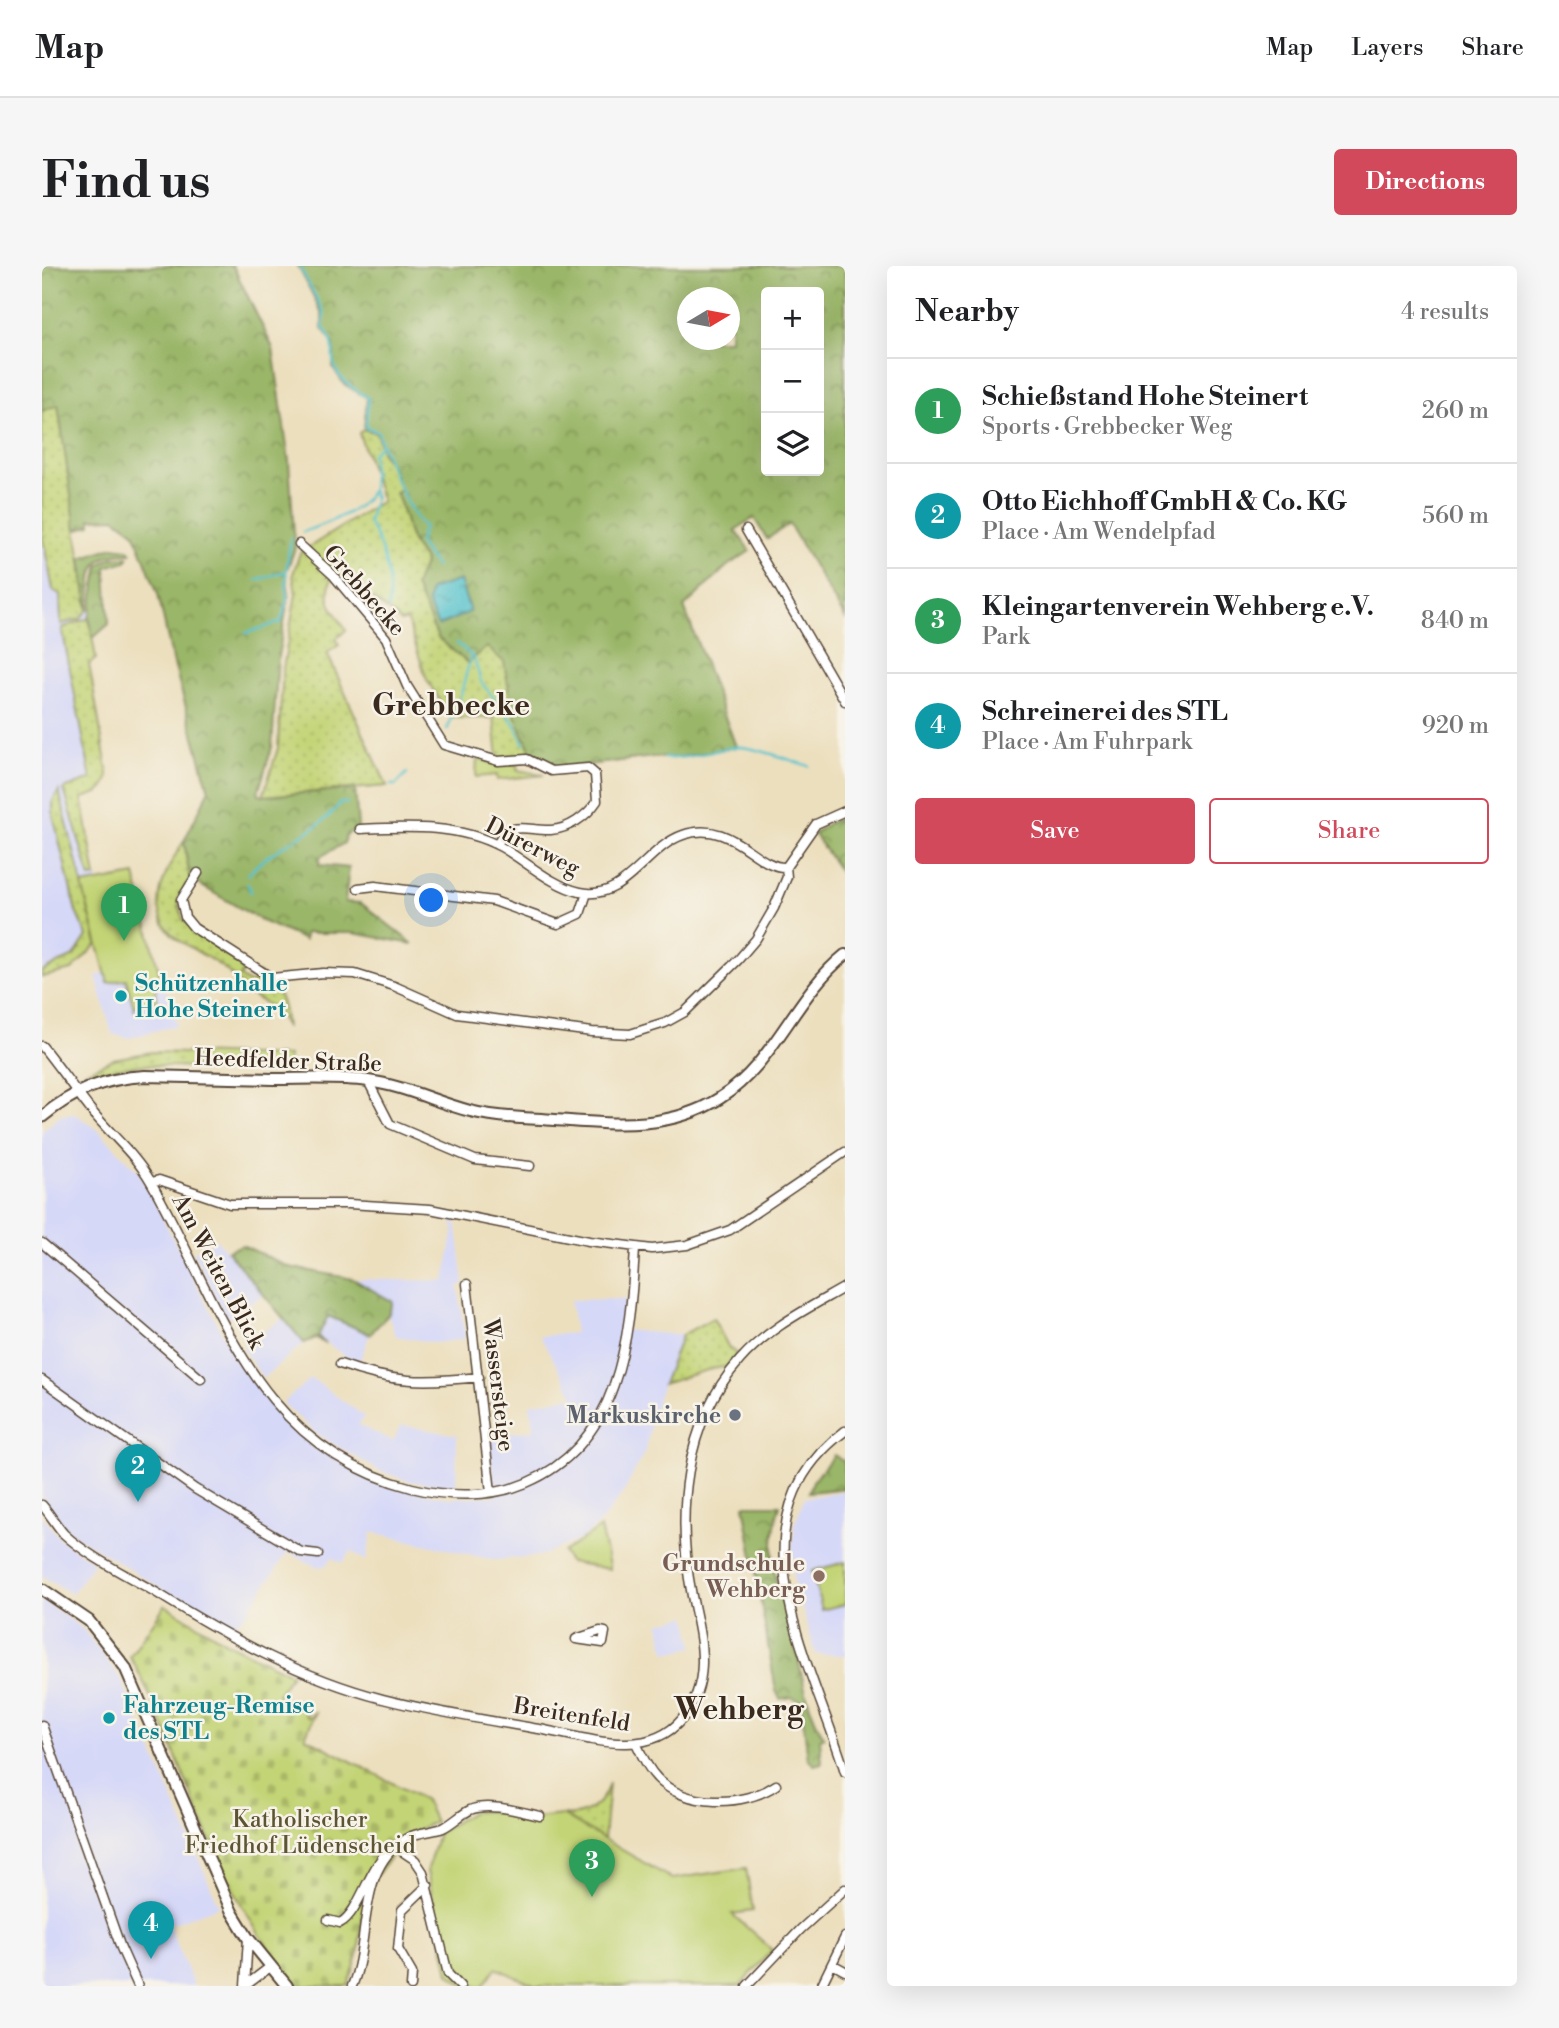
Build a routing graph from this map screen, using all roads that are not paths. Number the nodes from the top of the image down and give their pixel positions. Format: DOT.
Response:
graph roads {
  1 [pos="746,530"];
  2 [pos="299,544"];
  3 [pos="845,701"];
  4 [pos="845,811"];
  5 [pos="360,829"];
  6 [pos="497,845"];
  7 [pos="786,867"];
  8 [pos="198,873"];
  9 [pos="358,888"];
  10 [pos="587,893"];
  11 [pos="845,955"];
  12 [pos="42,1046"];
  13 [pos="368,1081"];
  14 [pos="77,1090"];
  15 [pos="42,1117"];
  16 [pos="845,1152"];
  17 [pos="530,1166"];
  18 [pos="152,1182"];
  19 [pos="42,1243"];
  20 [pos="635,1249"];
  21 [pos="467,1284"];
  22 [pos="845,1287"];
  23 [pos="340,1364"];
  24 [pos="479,1377"];
  25 [pos="201,1379"];
  26 [pos="42,1380"];
  27 [pos="845,1431"];
  28 [pos="491,1492"];
  29 [pos="42,1505"];
  30 [pos="318,1554"];
  31 [pos="42,1581"];
  32 [pos="42,1589"];
  33 [pos="76,1610"];
  34 [pos="42,1725"];
  35 [pos="637,1745"];
  36 [pos="845,1772"];
  37 [pos="776,1785"];
  38 [pos="540,1816"];
  39 [pos="397,1848"];
  40 [pos="428,1885"];
  41 [pos="845,1889"];
  42 [pos="328,1920"];
  43 [pos="845,1937"];
  44 [pos="248,1938"];
  45 [pos="834,1965"];
  46 [pos="270,1968"];
  47 [pos="845,1971"];
  48 [pos="138,1986"];
  49 [pos="245,1986"];
  50 [pos="287,1986"];
  51 [pos="352,1986"];
  52 [pos="411,1986"];
  53 [pos="460,1986"];
  54 [pos="747,1986"];
  55 [pos="821,1986"];
  1 -- 3 [label="street"];
  2 -- 6 [label="street, Grebbecke"];
  4 -- 7 [label="street"];
  5 -- 6 [label="street, Dürerweg"];
  6 -- 10 [label="street, Dürerweg"];
  7 -- 8 [label="street"];
  7 -- 10 [label="street, Dürerweg"];
  9 -- 10 [label="street"];
  11 -- 13 [label="main road, Heedfelder Straße"];
  12 -- 14 [label="street, Am Weiten Blick"];
  13 -- 14 [label="main road, Heedfelder Straße"];
  13 -- 17 [label="street"];
  14 -- 15 [label="main road, Heedfelder Straße"];
  14 -- 18 [label="street, Am Weiten Blick"];
  16 -- 20 [label="street, Am Weiten Blick"];
  18 -- 20 [label="street, Am Weiten Blick"];
  18 -- 28 [label="street, Am Weiten Blick"];
  19 -- 25 [label="street"];
  20 -- 28 [label="street, Am Weiten Blick"];
  21 -- 24 [label="street, Wassersteige"];
  22 -- 35 [label="street, Breitenfeld"];
  23 -- 24 [label="street"];
  24 -- 28 [label="street, Wassersteige"];
  26 -- 30 [label="street"];
  27 -- 36 [label="street"];
  29 -- 35 [label="street, Breitenfeld"];
  31 -- 33 [label="main road"];
  32 -- 33 [label="main road"];
  33 -- 44 [label="main road"];
  34 -- 48 [label="street"];
  35 -- 37 [label="street"];
  38 -- 39 [label="street"];
  39 -- 40 [label="street"];
  39 -- 42 [label="street"];
  39 -- 51 [label="street"];
  40 -- 52 [label="street"];
  40 -- 53 [label="street"];
  41 -- 54 [label="street"];
  43 -- 45 [label="street"];
  44 -- 46 [label="main road"];
  44 -- 49 [label="street"];
  45 -- 47 [label="street"];
  45 -- 55 [label="street"];
  46 -- 49 [label="street"];
  46 -- 50 [label="main road"];
}
